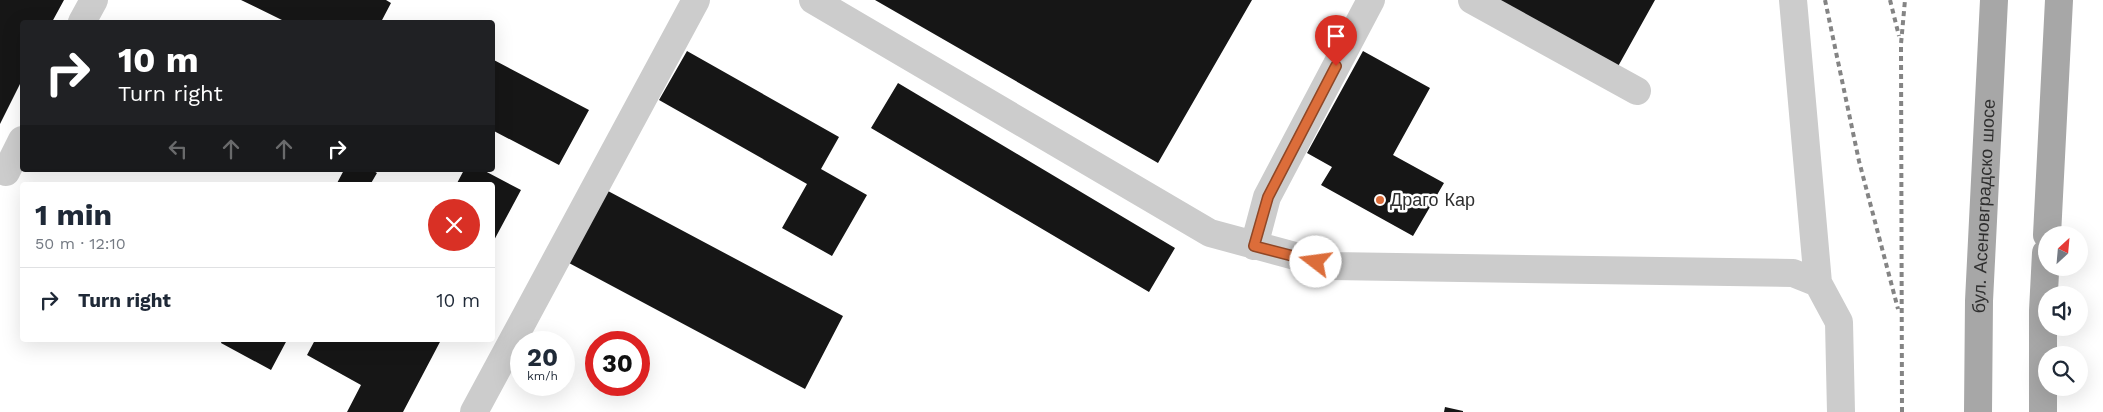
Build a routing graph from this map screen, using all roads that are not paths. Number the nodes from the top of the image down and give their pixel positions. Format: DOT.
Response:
graph roads {
  1 [pos="94,0"];
  2 [pos="696,0"];
  3 [pos="814,0"];
  4 [pos="1371,0"];
  5 [pos="1472,0"];
  6 [pos="1793,0"];
  7 [pos="1994,0"];
  8 [pos="2059,0"];
  9 [pos="83,20"];
  10 [pos="1637,90"];
  11 [pos="20,144"];
  12 [pos="0,168"];
  13 [pos="2047,226"];
  14 [pos="1254,246"];
  15 [pos="2045,276"];
  16 [pos="1818,283"];
  17 [pos="474,412"];
  18 [pos="1841,412"];
  19 [pos="1978,412"];
  20 [pos="2043,412"];
  1 -- 9 [label="street"];
  2 -- 17 [label="street"];
  3 -- 14 [label="street"];
  4 -- 14 [label="street"];
  5 -- 10 [label="street"];
  6 -- 16 [label="street"];
  7 -- 19 [label="main road, бул. Асеновградско шосе"];
  8 -- 13 [label="main road"];
  11 -- 12 [label="street"];
  14 -- 16 [label="street"];
  15 -- 20 [label="main road"];
  16 -- 18 [label="street"];
}
